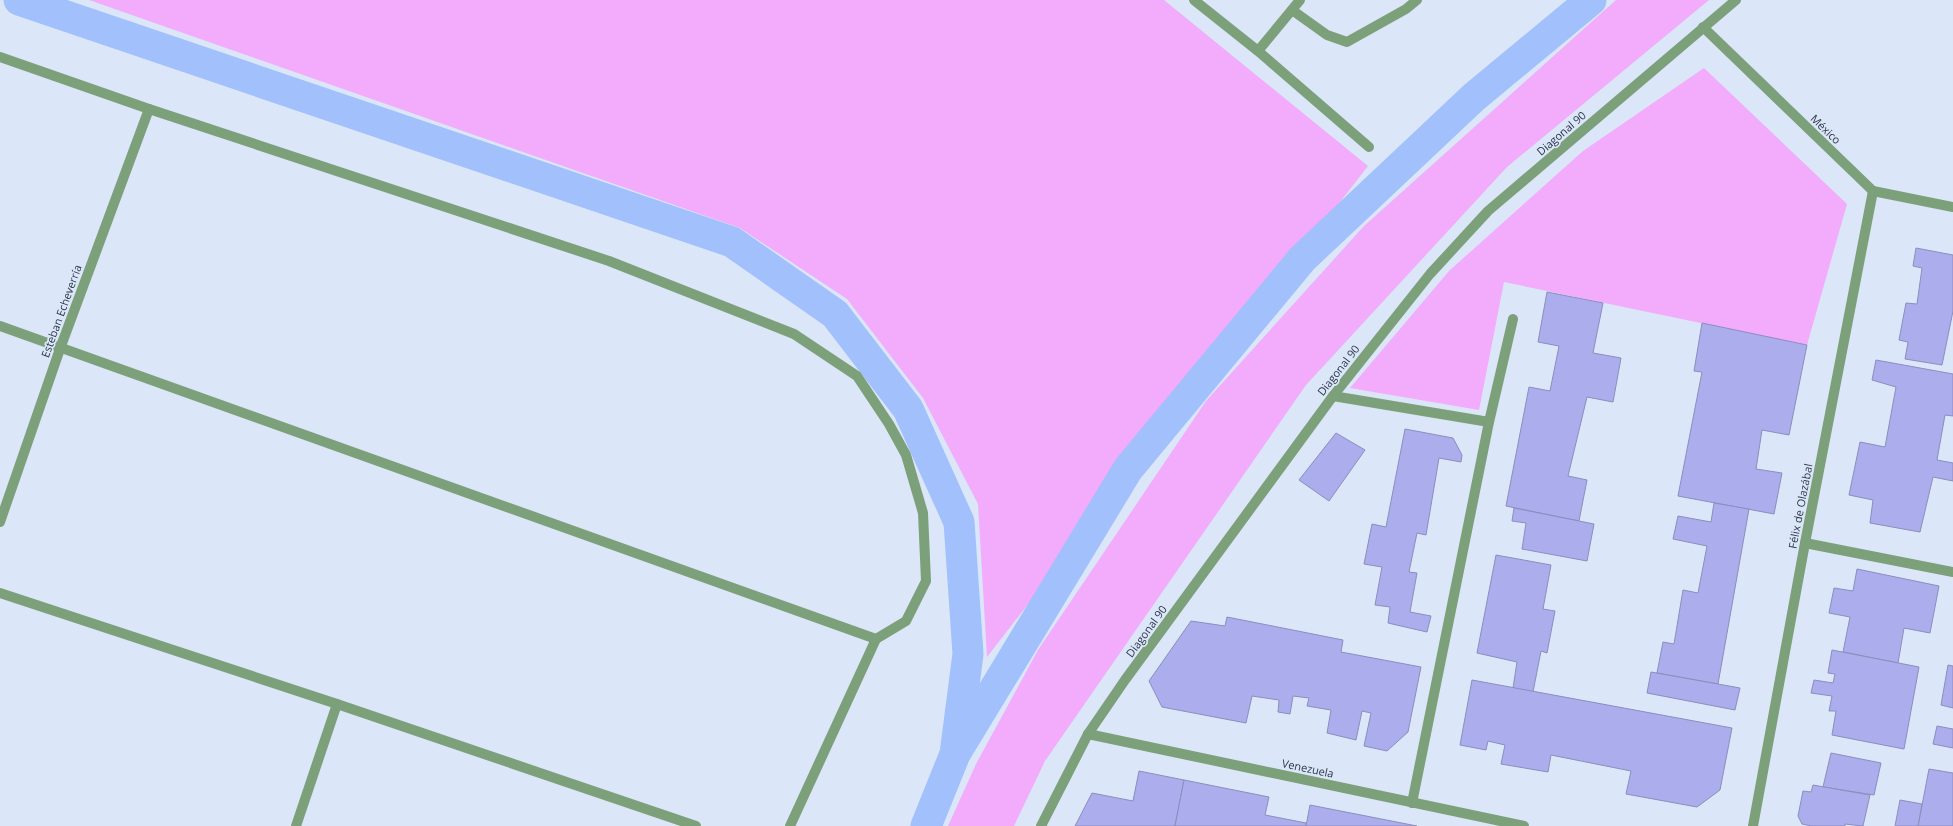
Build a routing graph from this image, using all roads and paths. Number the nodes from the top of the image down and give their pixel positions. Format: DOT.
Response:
graph roads {
  1 [pos="1194,0"];
  2 [pos="1300,0"];
  3 [pos="1417,0"];
  4 [pos="1736,0"];
  5 [pos="1292,10"];
  6 [pos="1703,27"];
  7 [pos="1258,51"];
  8 [pos="0,58"];
  9 [pos="149,109"];
  10 [pos="1369,147"];
  11 [pos="1873,191"];
  12 [pos="1953,207"];
  13 [pos="1514,319"];
  14 [pos="0,326"];
  15 [pos="60,346"];
  16 [pos="1333,396"];
  17 [pos="1489,422"];
  18 [pos="0,522"];
  19 [pos="1805,543"];
  20 [pos="1953,572"];
  21 [pos="0,593"];
  22 [pos="876,638"];
  23 [pos="337,704"];
  24 [pos="1088,734"];
  25 [pos="1412,803"];
  26 [pos="296,826"];
  27 [pos="696,826"];
  28 [pos="790,826"];
  29 [pos="1041,826"];
  30 [pos="1524,826"];
  31 [pos="1753,826"];
  1 -- 7 [label="street"];
  2 -- 5 [label="street"];
  3 -- 5 [label="street"];
  4 -- 6 [label="street, Diagonal 90"];
  5 -- 7 [label="street"];
  6 -- 11 [label="street, México"];
  6 -- 16 [label="street, Diagonal 90"];
  7 -- 10 [label="street"];
  8 -- 9 [label="street"];
  9 -- 15 [label="street, Esteban Echeverría"];
  9 -- 22 [label="street"];
  11 -- 12 [label="street"];
  11 -- 19 [label="street, Félix de Olazábal"];
  13 -- 17 [label="street"];
  14 -- 15 [label="street"];
  15 -- 18 [label="street, Esteban Echeverría"];
  15 -- 22 [label="street"];
  16 -- 17 [label="street"];
  16 -- 24 [label="street, Diagonal 90"];
  17 -- 25 [label="street"];
  19 -- 20 [label="street"];
  19 -- 31 [label="street, Félix de Olazábal"];
  21 -- 23 [label="street"];
  22 -- 28 [label="street"];
  23 -- 26 [label="street"];
  23 -- 27 [label="street"];
  24 -- 25 [label="street, Venezuela"];
  24 -- 29 [label="street, Diagonal 90"];
  25 -- 30 [label="street, Venezuela"];
}
